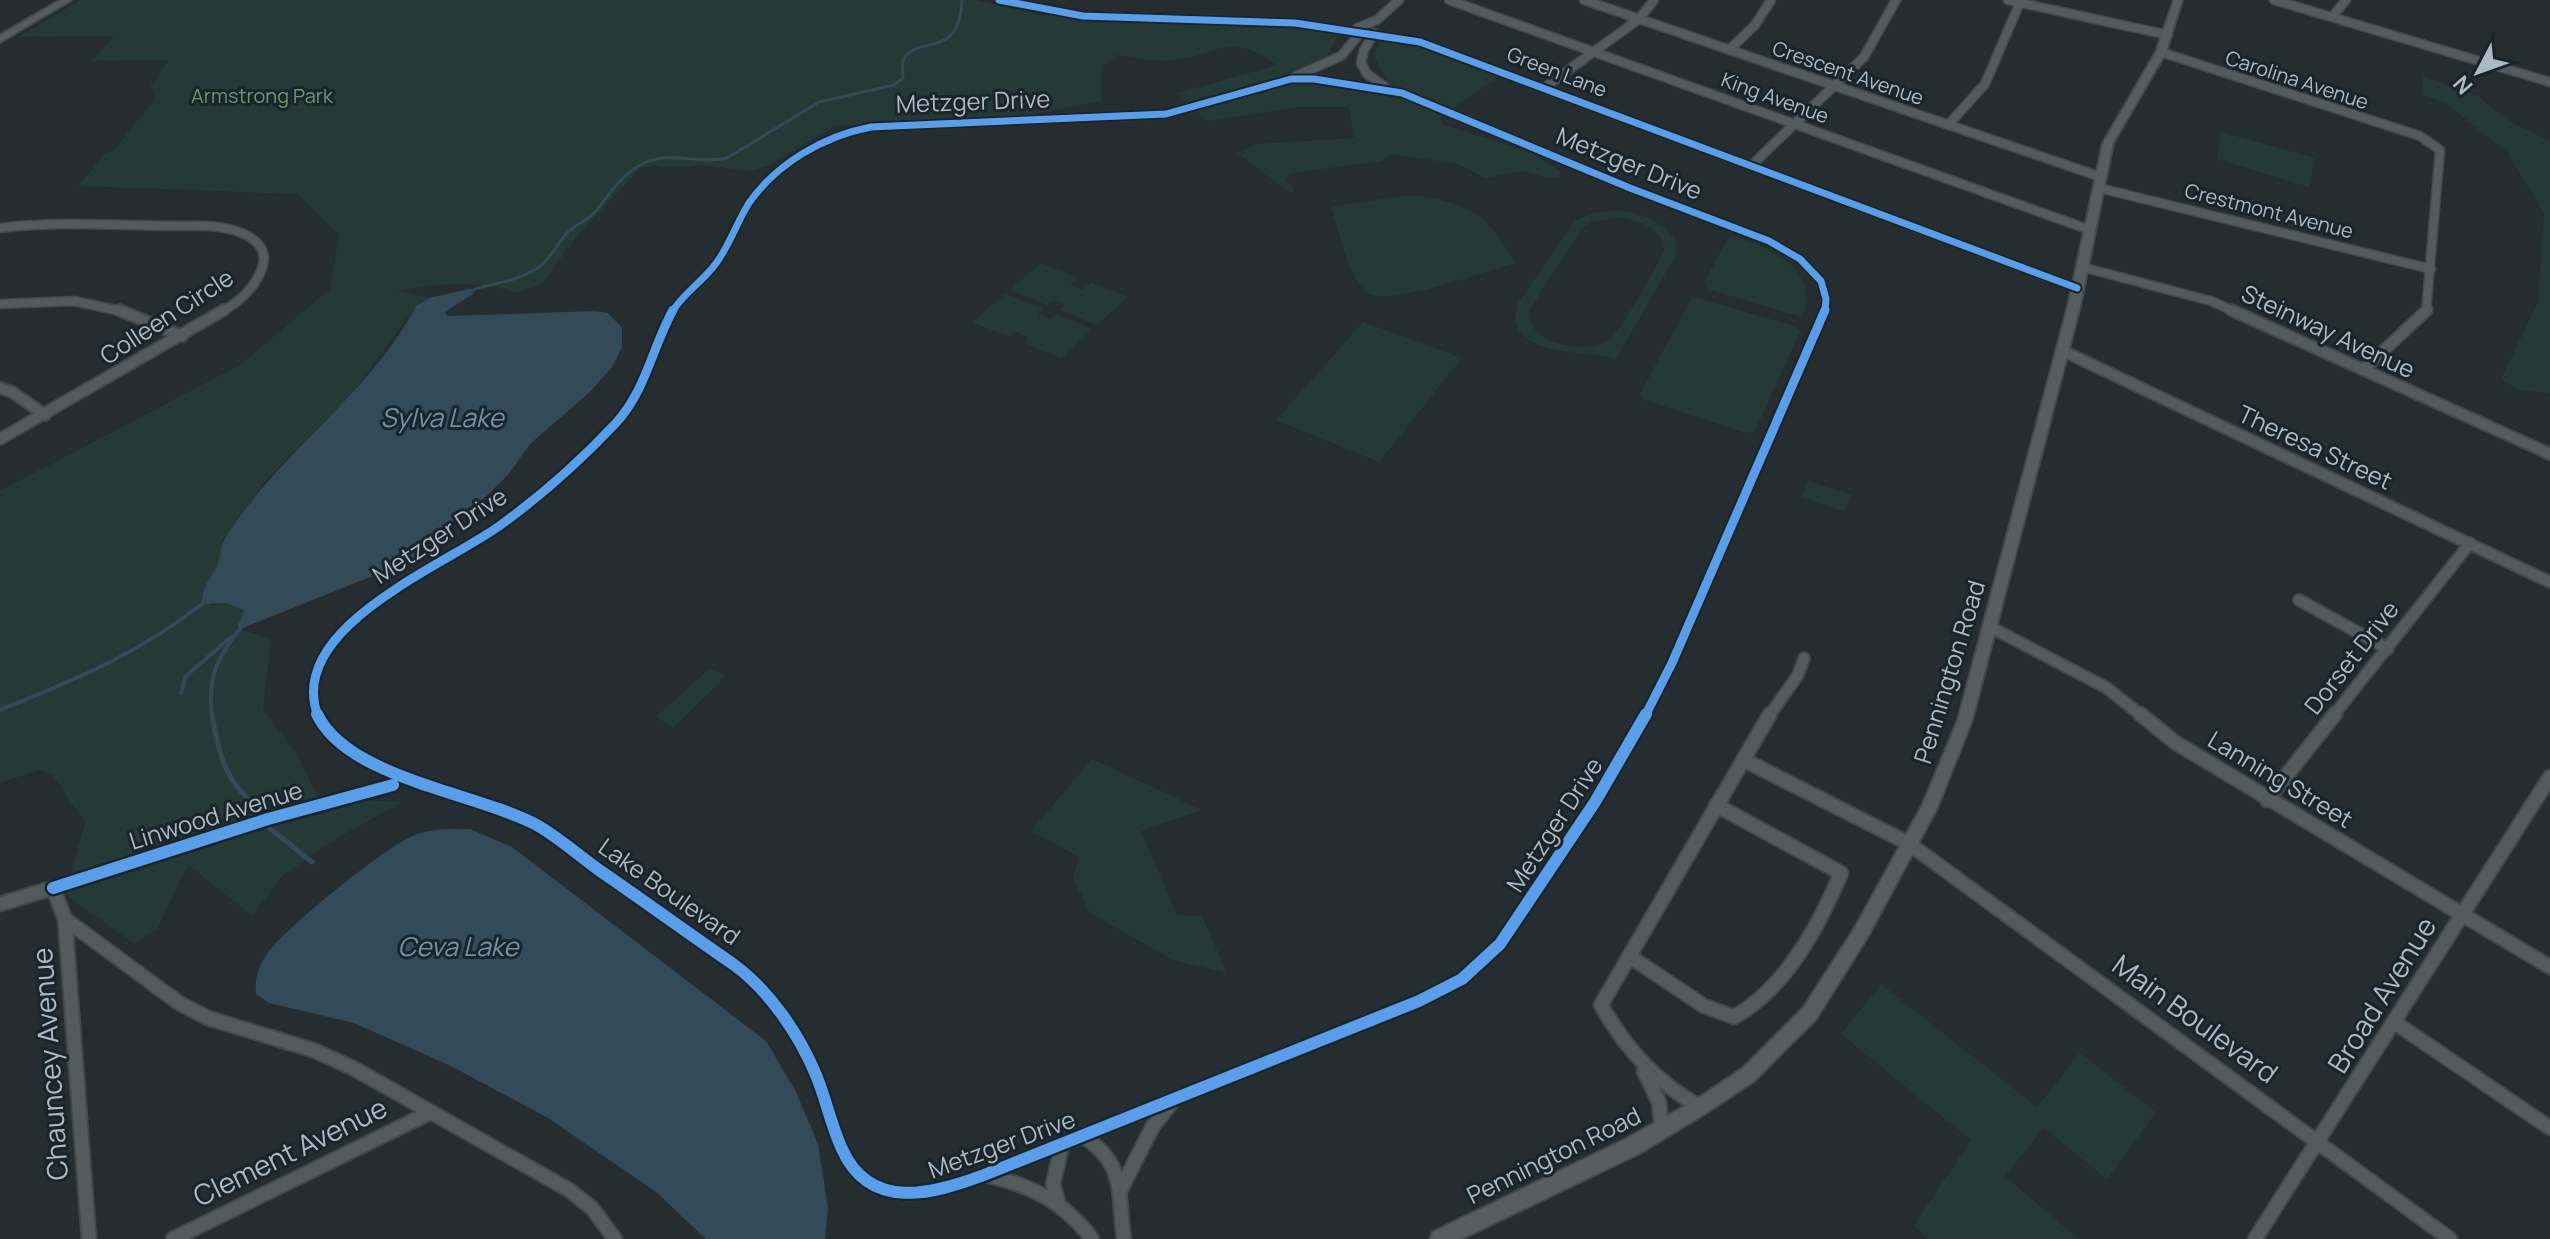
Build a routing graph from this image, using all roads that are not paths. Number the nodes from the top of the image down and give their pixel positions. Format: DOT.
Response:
graph roads {
  1 [pos="67,0"];
  2 [pos="999,0"];
  3 [pos="1053,0"];
  4 [pos="1399,0"];
  5 [pos="1449,0"];
  6 [pos="1584,0"];
  7 [pos="1654,0"];
  8 [pos="1771,0"];
  9 [pos="1896,0"];
  10 [pos="2008,0"];
  11 [pos="2178,0"];
  12 [pos="2274,0"];
  13 [pos="2346,0"];
  14 [pos="2021,1"];
  15 [pos="1046,10"];
  16 [pos="2332,17"];
  17 [pos="1639,19"];
  18 [pos="1377,20"];
  19 [pos="1351,30"];
  20 [pos="1362,31"];
  21 [pos="1374,33"];
  22 [pos="1387,35"];
  23 [pos="2168,35"];
  24 [pos="0,39"];
  25 [pos="1729,50"];
  26 [pos="1594,52"];
  27 [pos="2161,52"];
  28 [pos="1333,62"];
  29 [pos="1364,72"];
  30 [pos="1291,79"];
  31 [pos="1331,81"];
  32 [pos="2550,82"];
  33 [pos="1347,83"];
  34 [pos="1834,86"];
  35 [pos="1545,87"];
  36 [pos="1392,90"];
  37 [pos="1795,124"];
  38 [pos="1948,125"];
  39 [pos="1752,165"];
  40 [pos="2100,183"];
  41 [pos="0,228"];
  42 [pos="2090,230"];
  43 [pos="2082,267"];
  44 [pos="2431,269"];
  45 [pos="2077,288"];
  46 [pos="0,304"];
  47 [pos="182,336"];
  48 [pos="2063,351"];
  49 [pos="2363,370"];
  50 [pos="0,388"];
  51 [pos="45,415"];
  52 [pos="0,439"];
  53 [pos="2550,454"];
  54 [pos="2470,543"];
  55 [pos="2550,582"];
  56 [pos="2299,600"];
  57 [pos="1992,628"];
  58 [pos="2388,649"];
  59 [pos="1804,658"];
  60 [pos="1744,760"];
  61 [pos="2550,777"];
  62 [pos="406,780"];
  63 [pos="2267,800"];
  64 [pos="1716,805"];
  65 [pos="1908,843"];
  66 [pos="0,904"];
  67 [pos="2462,913"];
  68 [pos="65,919"];
  69 [pos="1629,956"];
  70 [pos="2550,967"];
  71 [pos="2394,1022"];
  72 [pos="1641,1063"];
  73 [pos="1173,1100"];
  74 [pos="1700,1107"];
  75 [pos="431,1112"];
  76 [pos="833,1123"];
  77 [pos="2550,1128"];
  78 [pos="1662,1130"];
  79 [pos="1083,1136"];
  80 [pos="2318,1141"];
  81 [pos="1062,1145"];
  82 [pos="984,1175"];
  83 [pos="1120,1191"];
  84 [pos="1058,1203"];
  85 [pos="89,1239"];
  86 [pos="173,1239"];
  87 [pos="615,1239"];
  88 [pos="1092,1239"];
  89 [pos="1124,1239"];
  90 [pos="1440,1239"];
  91 [pos="2255,1239"];
  92 [pos="2450,1239"];
  1 -- 24 [label="main road"];
  2 -- 15 [label="street, Green Lane"];
  3 -- 15 [label="street"];
  4 -- 18 [label="street"];
  5 -- 26 [label="street, King Avenue"];
  6 -- 17 [label="street, Crescent Avenue"];
  7 -- 17 [label="street"];
  8 -- 25 [label="street"];
  9 -- 34 [label="street"];
  10 -- 14 [label="street"];
  11 -- 23 [label="main road, Pennington Road"];
  12 -- 16 [label="street"];
  13 -- 16 [label="street"];
  14 -- 23 [label="street"];
  14 -- 38 [label="street"];
  15 -- 19 [label="street, Green Lane"];
  16 -- 32 [label="street"];
  17 -- 25 [label="street, Crescent Avenue"];
  17 -- 26 [label="street"];
  18 -- 19 [label="street"];
  18 -- 22 [label="street"];
  19 -- 20 [label="street, Green Lane"];
  20 -- 21 [label="street, Green Lane"];
  20 -- 28 [label="street"];
  21 -- 22 [label="street, Green Lane"];
  21 -- 29 [label="street"];
  22 -- 35 [label="street, Green Lane"];
  23 -- 27 [label="main road, Pennington Road"];
  25 -- 34 [label="street, Crescent Avenue"];
  26 -- 35 [label="street"];
  26 -- 37 [label="street, King Avenue"];
  27 -- 40 [label="main road, Pennington Road"];
  27 -- 44 [label="street, Carolina Avenue"];
  28 -- 30 [label="street"];
  28 -- 31 [label="street"];
  29 -- 33 [label="street"];
  29 -- 36 [label="street"];
  30 -- 31 [label="street, Metzger Drive"];
  30 -- 62 [label="street, Metzger Drive"];
  31 -- 33 [label="street, Metzger Drive"];
  33 -- 36 [label="street, Metzger Drive"];
  34 -- 37 [label="street"];
  34 -- 38 [label="street, Crescent Avenue"];
  35 -- 39 [label="street, Green Lane"];
  36 -- 73 [label="street, Metzger Drive"];
  37 -- 39 [label="street"];
  37 -- 42 [label="street, King Avenue"];
  38 -- 40 [label="street, Crescent Avenue"];
  39 -- 45 [label="street, Green Lane"];
  40 -- 42 [label="main road, Pennington Road"];
  40 -- 44 [label="street, Crestmont Avenue"];
  41 -- 47 [label="street, Colleen Circle"];
  42 -- 43 [label="main road, Pennington Road"];
  43 -- 45 [label="main road, Pennington Road"];
  43 -- 49 [label="street, Steinway Avenue"];
  44 -- 49 [label="street"];
  45 -- 48 [label="main road, Pennington Road"];
  46 -- 47 [label="street"];
  47 -- 51 [label="street, Colleen Circle"];
  48 -- 54 [label="street, Theresa Street"];
  48 -- 57 [label="main road, Pennington Road"];
  49 -- 53 [label="street, Steinway Avenue"];
  50 -- 51 [label="street"];
  51 -- 52 [label="street, Colleen Circle"];
  54 -- 55 [label="street, Theresa Street"];
  54 -- 58 [label="street, Dorset Drive"];
  56 -- 58 [label="street"];
  57 -- 63 [label="street, Lanning Street"];
  57 -- 65 [label="main road, Pennington Road"];
  58 -- 63 [label="street, Dorset Drive"];
  59 -- 60 [label="street"];
  60 -- 64 [label="street"];
  60 -- 65 [label="street, Main Boulevard"];
  61 -- 67 [label="street, Broad Avenue"];
  62 -- 76 [label="street, Lake Boulevard"];
  63 -- 67 [label="street, Lanning Street"];
  64 -- 69 [label="street"];
  64 -- 69 [label="street"];
  65 -- 74 [label="main road, Pennington Road"];
  65 -- 80 [label="street, Main Boulevard"];
  66 -- 68 [label="street, Chauncey Avenue"];
  67 -- 70 [label="street, Lanning Street"];
  67 -- 71 [label="street, Broad Avenue"];
  68 -- 75 [label="street"];
  68 -- 85 [label="street, Chauncey Avenue"];
  69 -- 72 [label="street"];
  71 -- 77 [label="street"];
  71 -- 80 [label="street, Broad Avenue"];
  72 -- 74 [label="street"];
  72 -- 78 [label="street"];
  73 -- 79 [label="street, Metzger Drive"];
  73 -- 83 [label="street"];
  74 -- 78 [label="main road, Pennington Road"];
  75 -- 86 [label="street, Clement Avenue"];
  75 -- 87 [label="street"];
  76 -- 82 [label="street, Metzger Drive"];
  78 -- 90 [label="main road, Pennington Road"];
  79 -- 81 [label="street, Metzger Drive"];
  79 -- 83 [label="street"];
  80 -- 91 [label="street, Broad Avenue"];
  80 -- 92 [label="street, Main Boulevard"];
  81 -- 82 [label="street, Metzger Drive"];
  81 -- 84 [label="street"];
  82 -- 84 [label="street"];
  83 -- 89 [label="street"];
  84 -- 88 [label="street"];
}
